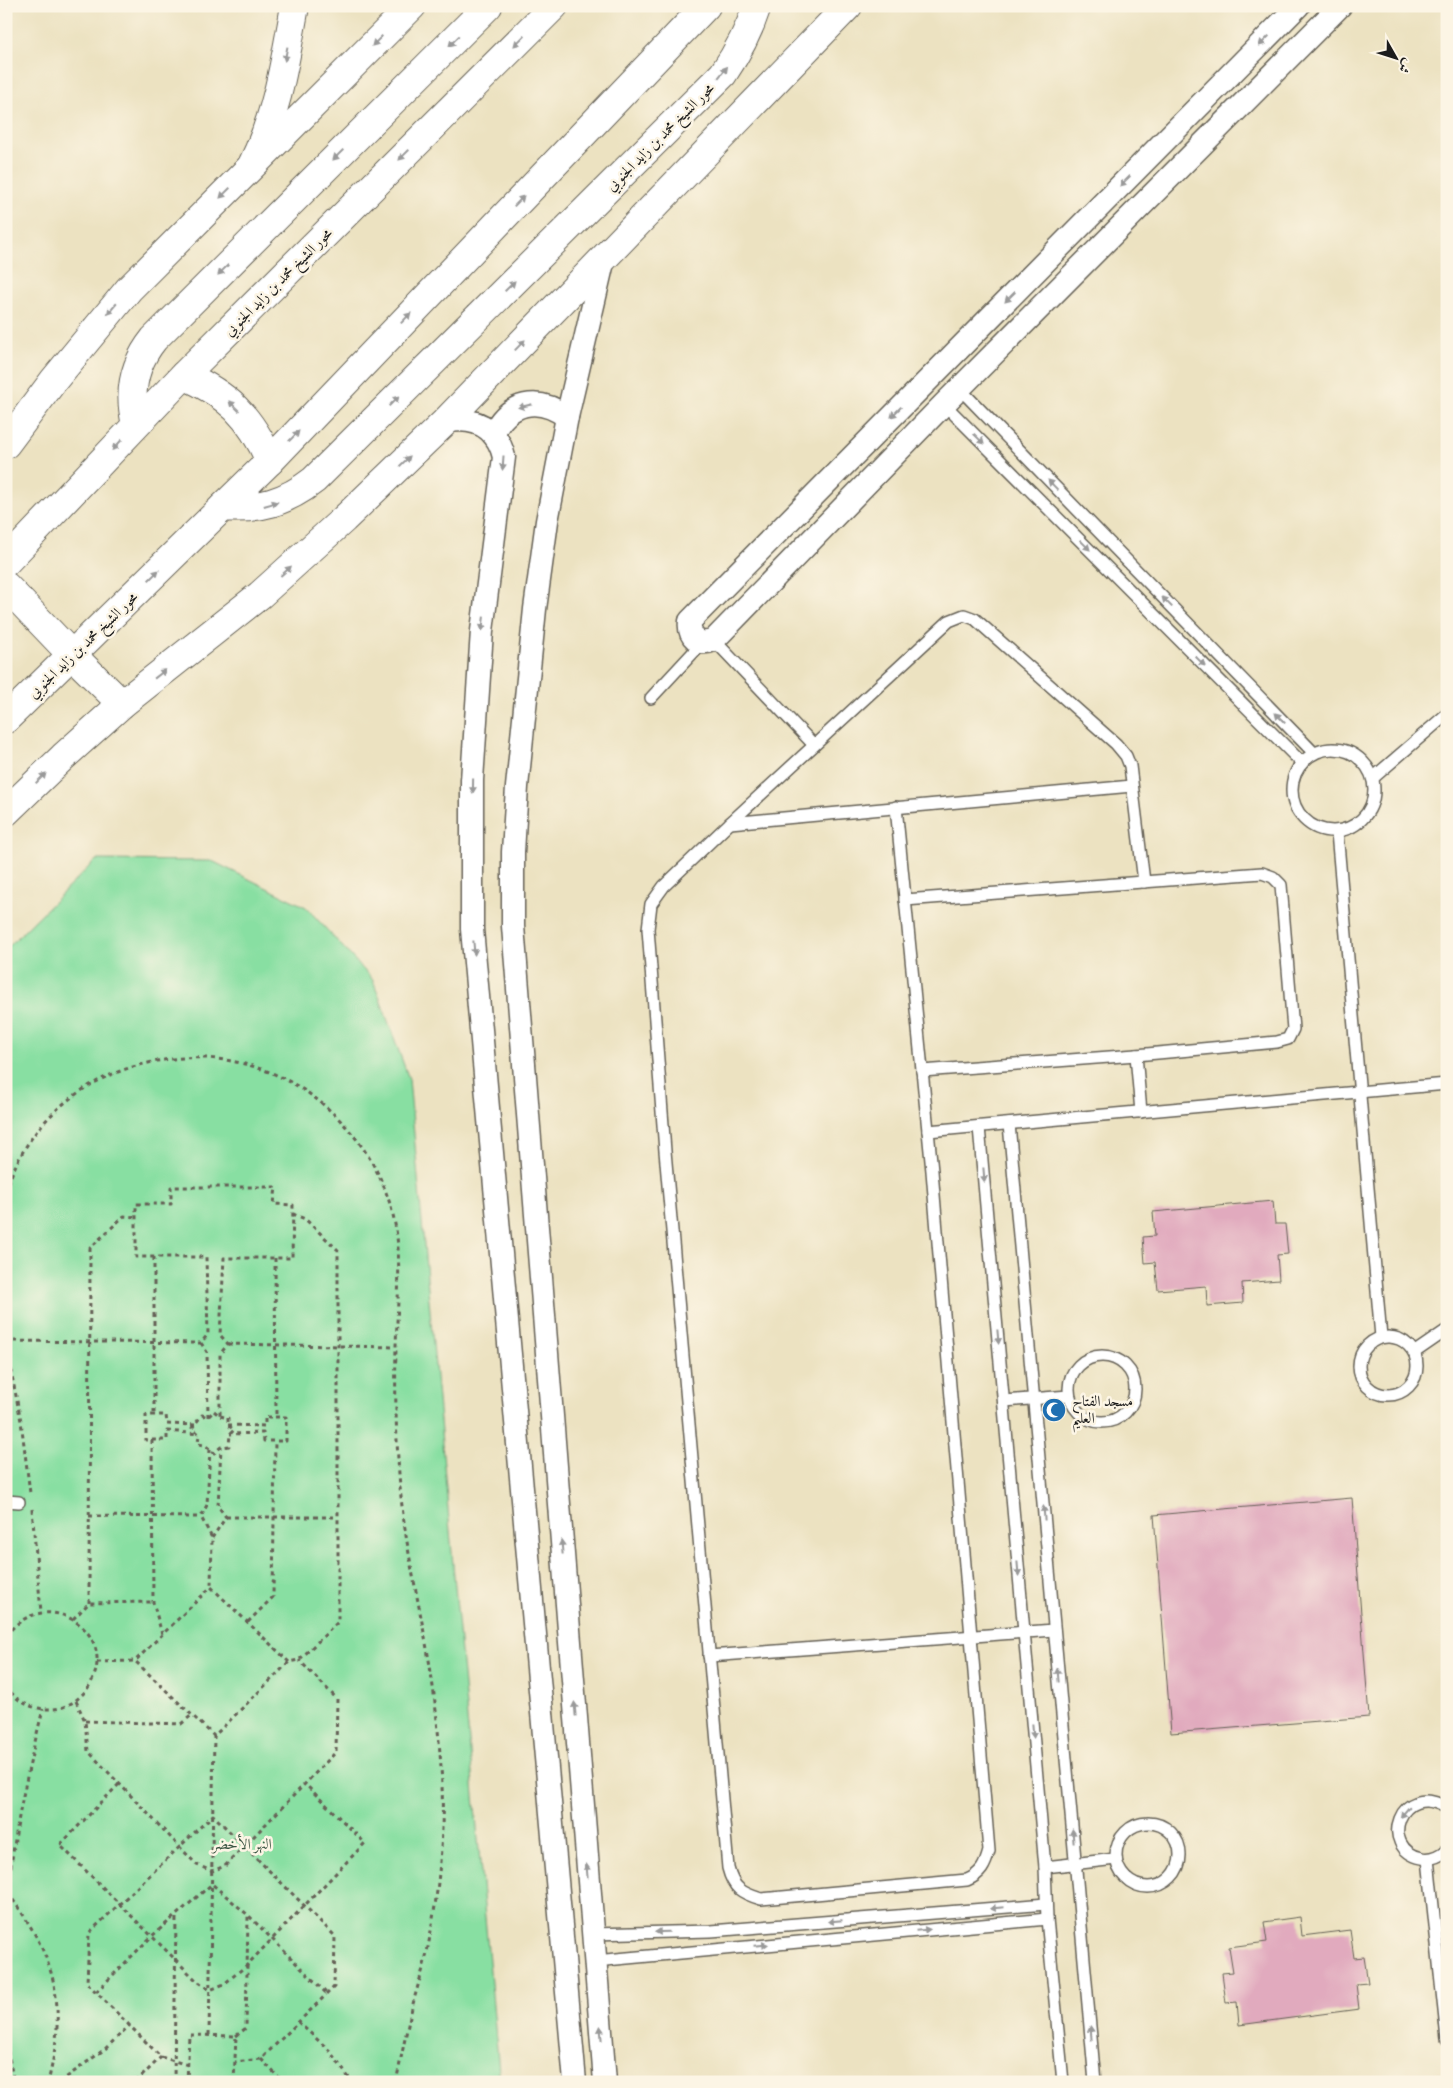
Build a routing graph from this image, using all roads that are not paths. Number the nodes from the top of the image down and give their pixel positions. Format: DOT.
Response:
graph roads {
  1 [pos="295,6"];
  2 [pos="412,6"];
  3 [pos="488,6"];
  4 [pos="554,6"];
  5 [pos="706,6"];
  6 [pos="757,6"];
  7 [pos="848,6"];
  8 [pos="1298,6"];
  9 [pos="1340,6"];
  10 [pos="1146,160"];
  11 [pos="251,168"];
  12 [pos="1166,182"];
  13 [pos="604,258"];
  14 [pos="184,375"];
  15 [pos="952,397"];
  16 [pos="566,416"];
  17 [pos="445,422"];
  18 [pos="136,424"];
  19 [pos="493,434"];
  20 [pos="6,444"];
  21 [pos="270,461"];
  22 [pos="223,507"];
  23 [pos="6,562"];
  24 [pos="6,586"];
  25 [pos="708,642"];
  26 [pos="72,656"];
  27 [pos="652,698"];
  28 [pos="122,704"];
  29 [pos="1447,714"];
  30 [pos="6,719"];
  31 [pos="814,745"];
  32 [pos="1314,753"];
  33 [pos="1302,763"];
  34 [pos="1373,778"];
  35 [pos="1132,786"];
  36 [pos="896,807"];
  37 [pos="6,812"];
  38 [pos="730,823"];
  39 [pos="1337,832"];
  40 [pos="1144,882"];
  41 [pos="905,900"];
  42 [pos="1136,1056"];
  43 [pos="922,1071"];
  44 [pos="1447,1084"];
  45 [pos="1360,1092"];
  46 [pos="1141,1112"];
  47 [pos="1009,1124"];
  48 [pos="979,1127"];
  49 [pos="928,1131"];
  50 [pos="1447,1330"];
  51 [pos="1381,1337"];
  52 [pos="1415,1352"];
  53 [pos="1069,1396"];
  54 [pos="1033,1399"];
  55 [pos="1004,1401"];
  56 [pos="6,1501"];
  57 [pos="18,1502"];
  58 [pos="1054,1630"];
  59 [pos="1024,1632"];
  60 [pos="972,1636"];
  61 [pos="709,1656"];
  62 [pos="1447,1808"];
  63 [pos="1447,1850"];
  64 [pos="1428,1859"];
  65 [pos="1116,1860"];
  66 [pos="1076,1864"];
  67 [pos="1045,1867"];
  68 [pos="1046,1904"];
  69 [pos="1047,1919"];
  70 [pos="592,1934"];
  71 [pos="595,1961"];
  72 [pos="1447,2039"];
  73 [pos="574,2082"];
  74 [pos="605,2082"];
  75 [pos="1063,2082"];
  76 [pos="1095,2082"];
  1 -- 11 [label="main road, one-way"];
  2 -- 11 [label="main road, one-way"];
  3 -- 18 [label="main road, one-way"];
  4 -- 14 [label="main road, محور الشيخ محمد بن زايد الجنوبي, one-way"];
  21 -- 5 [label="main road, محور الشيخ محمد بن زايد الجنوبي, one-way"];
  22 -- 6 [label="main road, محور الشيخ محمد بن زايد الجنوبي, one-way"];
  7 -- 13 [label="main road"];
  8 -- 10 [label="street, one-way"];
  9 -- 12 [label="street"];
  10 -- 12 [label="street"];
  10 -- 25 [label="street, one-way"];
  11 -- 20 [label="main road, one-way"];
  12 -- 15 [label="street"];
  13 -- 16 [label="street"];
  17 -- 13 [label="main road, one-way"];
  14 -- 18 [label="main road, محور الشيخ محمد بن زايد الجنوبي"];
  21 -- 14 [label="main road, one-way"];
  15 -- 25 [label="street"];
  32 -- 15 [label="lane, one-way"];
  15 -- 33 [label="lane, one-way"];
  16 -- 19 [label="street, one-way"];
  70 -- 16 [label="street, one-way"];
  17 -- 19 [label="street"];
  28 -- 17 [label="main road, one-way"];
  18 -- 23 [label="main road, محور الشيخ محمد بن زايد الجنوبي, one-way"];
  19 -- 73 [label="street, one-way"];
  21 -- 22 [label="main road, محور الشيخ محمد بن زايد الجنوبي"];
  26 -- 22 [label="main road, محور الشيخ محمد بن زايد الجنوبي, one-way"];
  24 -- 26 [label="main road"];
  25 -- 27 [label="lane"];
  25 -- 31 [label="lane"];
  26 -- 28 [label="main road"];
  26 -- 30 [label="main road, محور الشيخ محمد بن زايد الجنوبي"];
  37 -- 28 [label="main road, one-way"];
  29 -- 34 [label="lane"];
  31 -- 35 [label="lane"];
  31 -- 38 [label="lane"];
  32 -- 33 [label="lane"];
  32 -- 34 [label="lane"];
  33 -- 39 [label="lane"];
  34 -- 39 [label="lane"];
  35 -- 36 [label="lane"];
  35 -- 40 [label="lane"];
  36 -- 38 [label="lane"];
  36 -- 41 [label="lane"];
  38 -- 61 [label="lane"];
  39 -- 45 [label="lane"];
  40 -- 41 [label="lane"];
  40 -- 42 [label="lane"];
  41 -- 43 [label="lane"];
  42 -- 43 [label="lane"];
  42 -- 46 [label="lane"];
  43 -- 49 [label="lane"];
  44 -- 45 [label="lane"];
  45 -- 46 [label="lane"];
  45 -- 51 [label="lane"];
  46 -- 47 [label="lane"];
  47 -- 48 [label="lane"];
  47 -- 54 [label="lane"];
  48 -- 49 [label="lane"];
  48 -- 55 [label="lane, one-way"];
  49 -- 60 [label="lane"];
  50 -- 52 [label="lane"];
  51 -- 52 [label="lane"];
  51 -- 52 [label="lane"];
  53 -- 53 [label="lane"];
  53 -- 54 [label="lane"];
  54 -- 55 [label="lane"];
  58 -- 54 [label="lane, one-way"];
  55 -- 59 [label="lane, one-way"];
  56 -- 57 [label="lane"];
  58 -- 59 [label="lane"];
  66 -- 58 [label="lane, one-way"];
  59 -- 60 [label="lane"];
  59 -- 67 [label="lane, one-way"];
  60 -- 61 [label="lane"];
  60 -- 61 [label="lane"];
  62 -- 64 [label="lane, one-way"];
  63 -- 64 [label="lane"];
  64 -- 72 [label="lane"];
  65 -- 65 [label="lane"];
  65 -- 66 [label="lane"];
  66 -- 67 [label="lane"];
  76 -- 66 [label="lane, one-way"];
  67 -- 68 [label="lane"];
  68 -- 69 [label="lane"];
  68 -- 70 [label="lane, one-way"];
  71 -- 69 [label="lane, one-way"];
  69 -- 75 [label="lane"];
  70 -- 71 [label="street"];
  74 -- 71 [label="street, one-way"];
}
